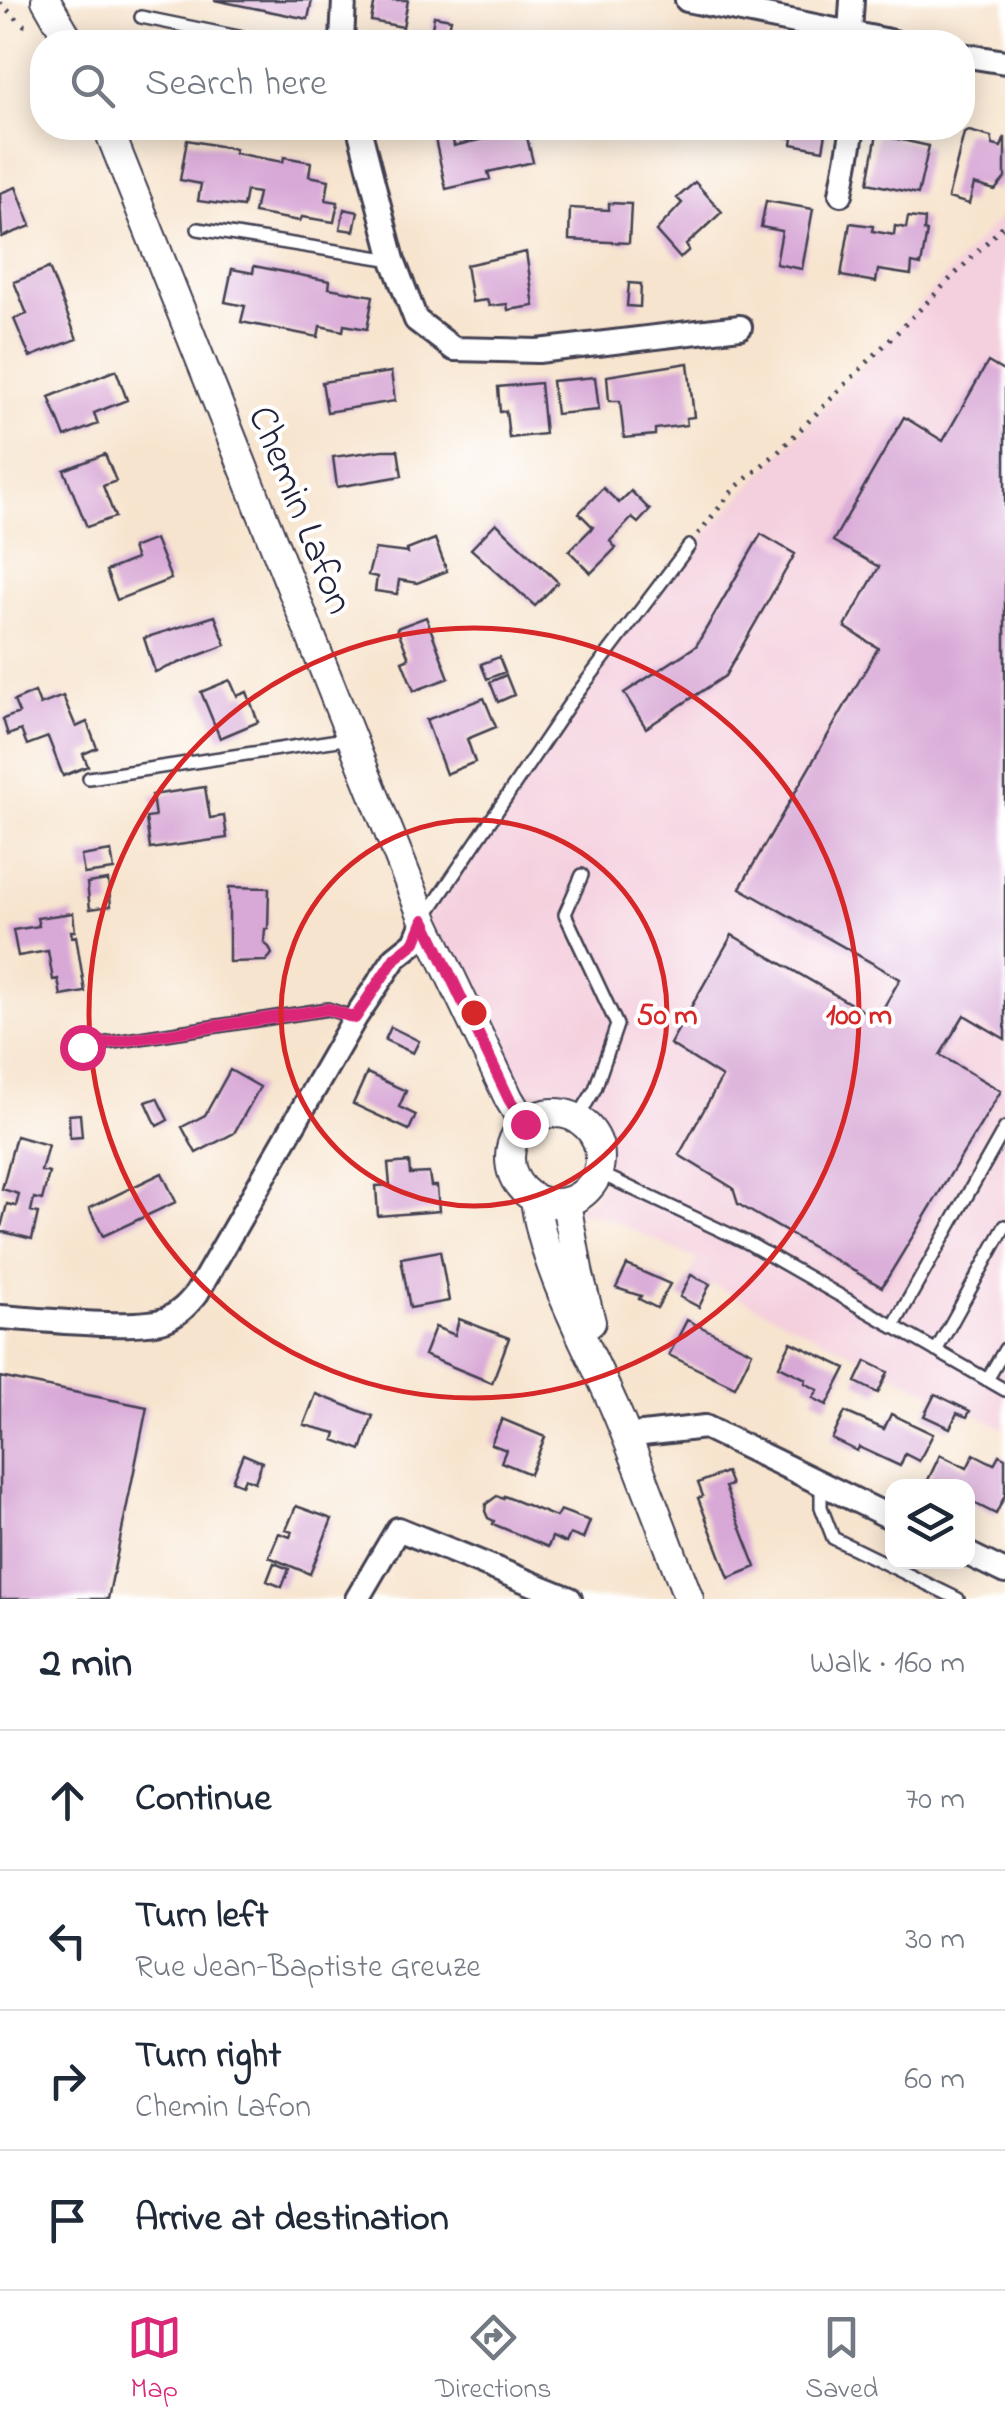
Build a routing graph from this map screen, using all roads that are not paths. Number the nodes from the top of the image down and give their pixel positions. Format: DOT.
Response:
graph roads {
  1 [pos="46,0"];
  2 [pos="344,0"];
  3 [pos="688,0"];
  4 [pos="852,0"];
  5 [pos="141,17"];
  6 [pos="63,30"];
  7 [pos="204,30"];
  8 [pos="343,30"];
  9 [pos="826,30"];
  10 [pos="861,30"];
  11 [pos="975,57"];
  12 [pos="1005,62"];
  13 [pos="113,140"];
  14 [pos="362,140"];
  15 [pos="852,140"];
  16 [pos="841,194"];
  17 [pos="198,229"];
  18 [pos="393,260"];
  19 [pos="740,327"];
  20 [pos="689,546"];
  21 [pos="351,738"];
  22 [pos="89,778"];
  23 [pos="582,875"];
  24 [pos="424,920"];
  25 [pos="355,1018"];
  26 [pos="82,1047"];
  27 [pos="577,1119"];
  28 [pos="525,1124"];
  29 [pos="1005,1128"];
  30 [pos="598,1173"];
  31 [pos="534,1199"];
  32 [pos="566,1203"];
  33 [pos="1005,1226"];
  34 [pos="0,1318"];
  35 [pos="893,1327"];
  36 [pos="1005,1348"];
  37 [pos="936,1351"];
  38 [pos="986,1380"];
  39 [pos="1005,1390"];
  40 [pos="620,1423"];
  41 [pos="822,1484"];
  42 [pos="885,1515"];
  43 [pos="975,1557"];
  44 [pos="1005,1572"];
  45 [pos="357,1599"];
  46 [pos="570,1599"];
  47 [pos="689,1599"];
  48 [pos="958,1599"];
  1 -- 6 [label="street"];
  2 -- 8 [label="street"];
  3 -- 9 [label="street"];
  4 -- 10 [label="street"];
  5 -- 7 [label="lane"];
  11 -- 12 [label="street"];
  13 -- 21 [label="street, Chemin Lafon"];
  14 -- 18 [label="street"];
  15 -- 16 [label="street"];
  17 -- 18 [label="lane"];
  18 -- 19 [label="street"];
  20 -- 24 [label="lane"];
  21 -- 22 [label="lane"];
  21 -- 24 [label="street, Chemin Lafon"];
  23 -- 27 [label="lane"];
  24 -- 25 [label="street"];
  24 -- 28 [label="street, Chemin Lafon"];
  25 -- 26 [label="lane"];
  25 -- 34 [label="street"];
  27 -- 28 [label="street"];
  27 -- 30 [label="street"];
  28 -- 31 [label="street"];
  29 -- 35 [label="lane"];
  30 -- 32 [label="street"];
  30 -- 35 [label="lane"];
  31 -- 32 [label="street"];
  31 -- 40 [label="street"];
  32 -- 40 [label="street"];
  33 -- 37 [label="lane"];
  35 -- 37 [label="lane"];
  36 -- 38 [label="lane"];
  37 -- 38 [label="lane"];
  38 -- 39 [label="lane"];
  40 -- 41 [label="street"];
  40 -- 47 [label="street"];
  41 -- 42 [label="street"];
  41 -- 48 [label="lane"];
  43 -- 44 [label="street"];
  45 -- 46 [label="street"];
}
